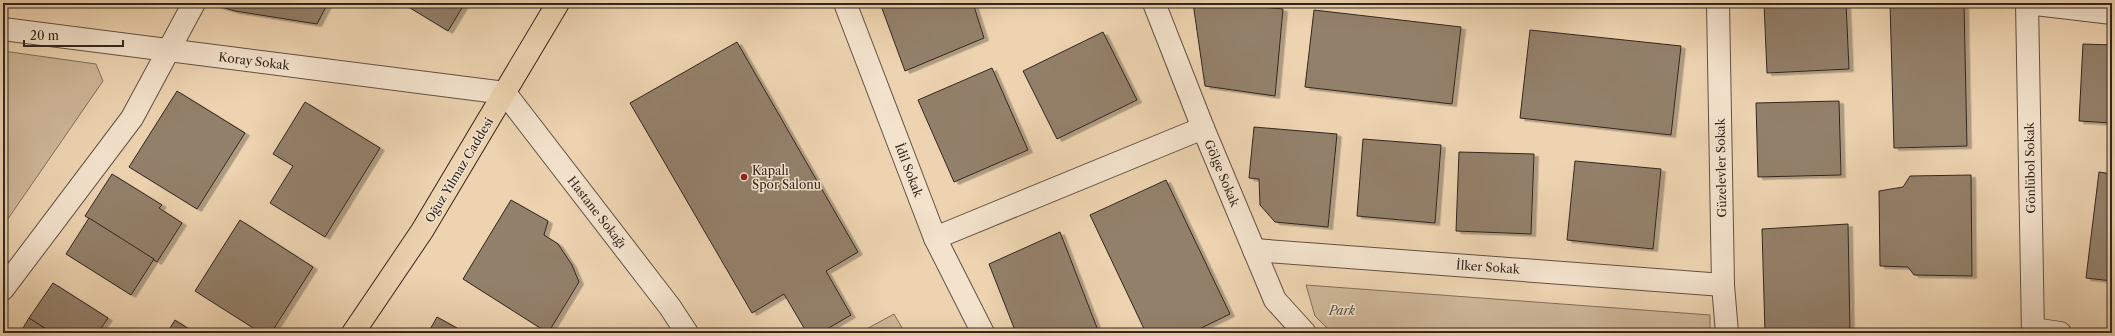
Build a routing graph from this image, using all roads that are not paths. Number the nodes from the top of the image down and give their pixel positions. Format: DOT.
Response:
graph roads {
  1 [pos="194,3"];
  2 [pos="558,3"];
  3 [pos="845,3"];
  4 [pos="1154,3"];
  5 [pos="1718,3"];
  6 [pos="2027,3"];
  7 [pos="2112,13"];
  8 [pos="3,29"];
  9 [pos="168,50"];
  10 [pos="505,93"];
  11 [pos="1203,128"];
  12 [pos="935,238"];
  13 [pos="1254,250"];
  14 [pos="1723,285"];
  15 [pos="3,289"];
  16 [pos="2033,331"];
  17 [pos="353,333"];
  18 [pos="687,333"];
  19 [pos="983,333"];
  20 [pos="1305,333"];
  21 [pos="1727,333"];
  22 [pos="2060,333"];
  1 -- 9 [label="street"];
  2 -- 10 [label="main road, Oğuz Yılmaz Caddesi"];
  3 -- 12 [label="street, İdil Sokak"];
  4 -- 11 [label="street, Gölge Sokak"];
  5 -- 14 [label="street, Güzelevler Sokak"];
  6 -- 7 [label="street"];
  6 -- 16 [label="street, Gönlübol Sokak"];
  8 -- 9 [label="street, Koray Sokak"];
  9 -- 10 [label="street, Koray Sokak"];
  9 -- 15 [label="street"];
  10 -- 17 [label="main road, Oğuz Yılmaz Caddesi"];
  10 -- 18 [label="street, Hastane Sokağı"];
  11 -- 12 [label="street"];
  11 -- 13 [label="street, Gölge Sokak"];
  12 -- 19 [label="street, İdil Sokak"];
  13 -- 14 [label="street, İlker Sokak"];
  13 -- 20 [label="street, Gölge Sokak"];
  14 -- 21 [label="street, Güzelevler Sokak"];
  16 -- 22 [label="street"];
}
